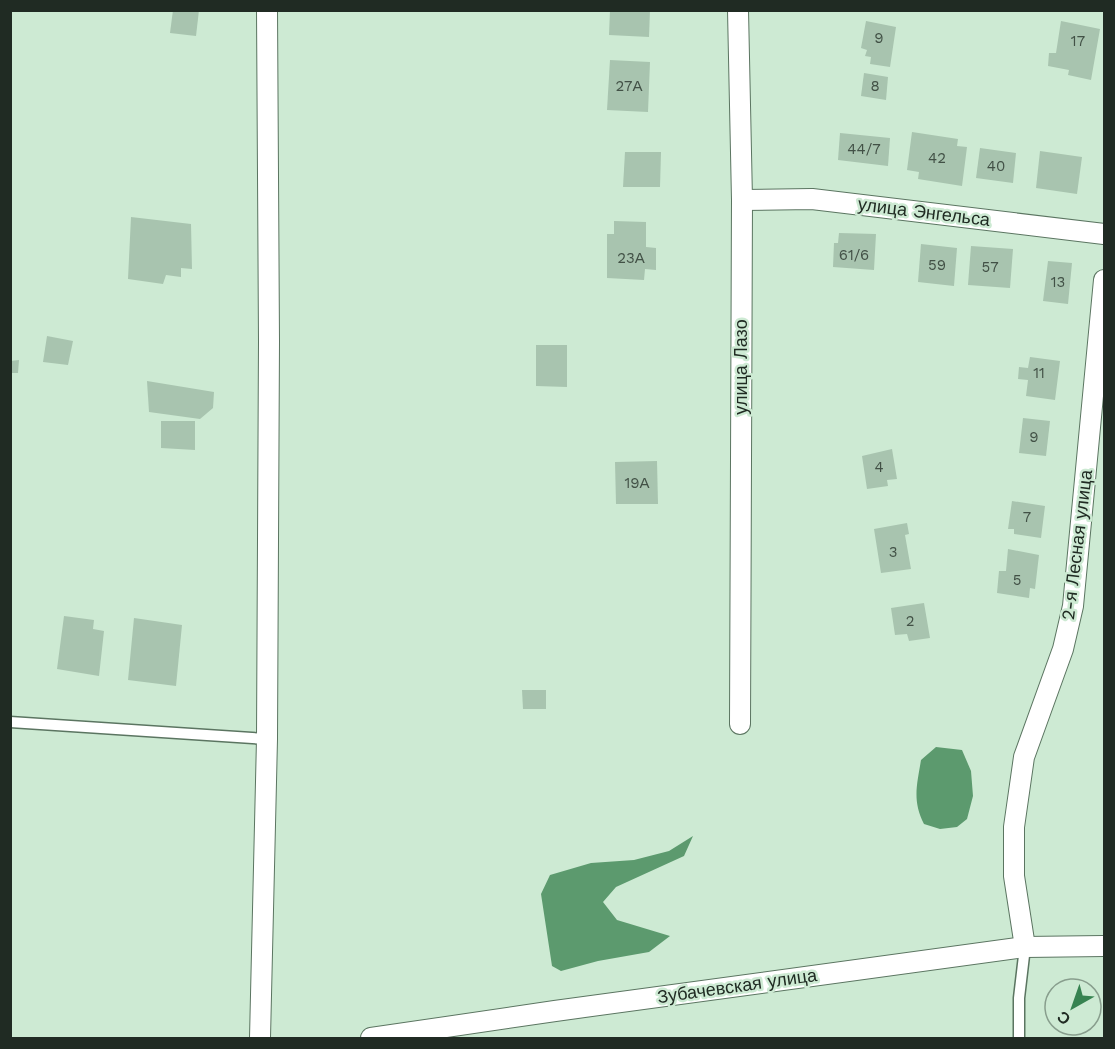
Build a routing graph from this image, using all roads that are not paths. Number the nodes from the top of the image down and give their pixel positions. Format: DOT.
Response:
graph roads {
  1 [pos="267,10"];
  2 [pos="738,10"];
  3 [pos="742,200"];
  4 [pos="1104,234"];
  5 [pos="1104,280"];
  6 [pos="10,722"];
  7 [pos="740,724"];
  8 [pos="267,739"];
  9 [pos="1025,946"];
  10 [pos="1104,946"];
  11 [pos="260,1038"];
  12 [pos="371,1038"];
  13 [pos="1019,1038"];
  1 -- 8 [label="street"];
  2 -- 3 [label="street, улица Лазо"];
  3 -- 4 [label="street, улица Энгельса"];
  3 -- 7 [label="street, улица Лазо"];
  5 -- 9 [label="street, 2-я Лесная улица"];
  6 -- 8 [label="lane"];
  8 -- 11 [label="street"];
  9 -- 10 [label="street, Зубачевская улица"];
  9 -- 12 [label="street, Зубачевская улица"];
  9 -- 13 [label="lane"];
}
